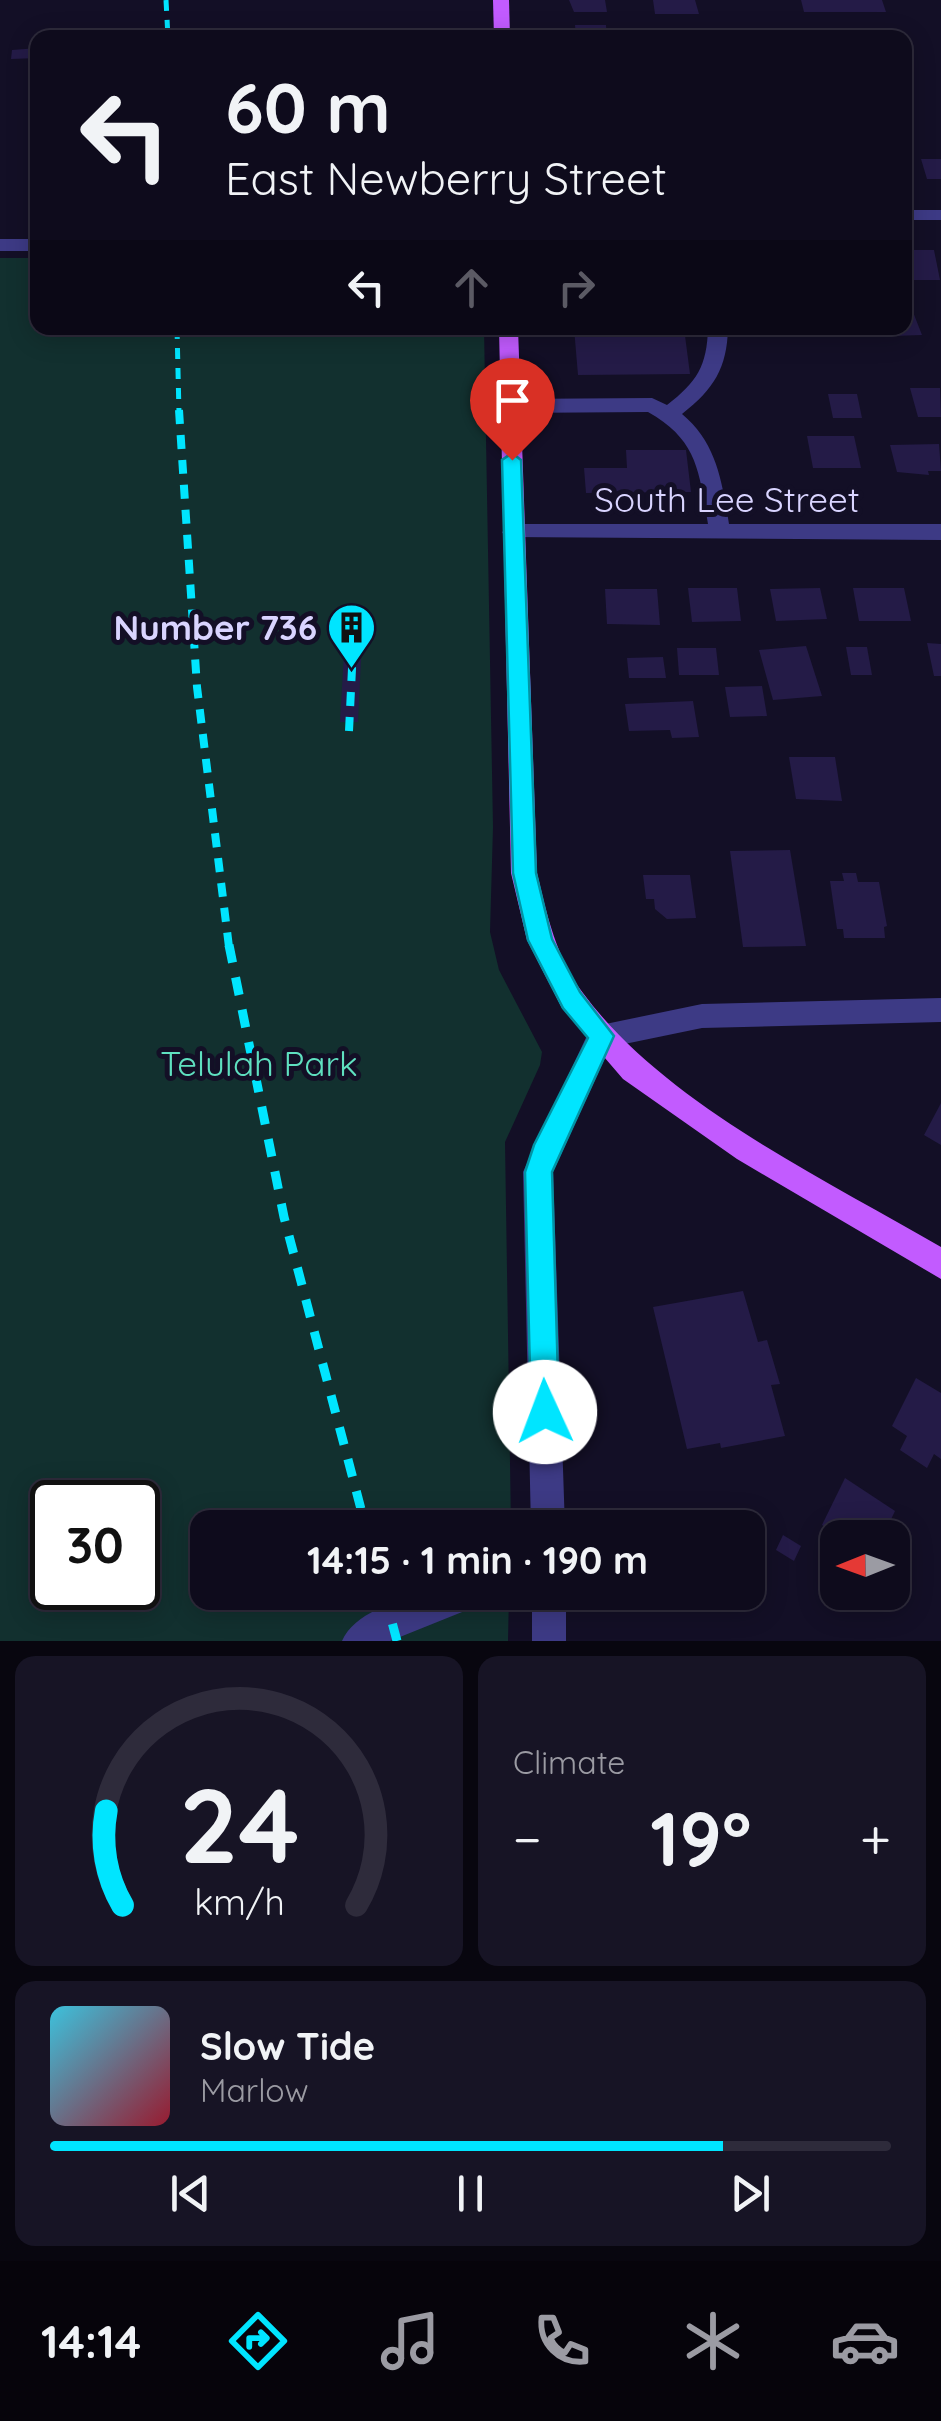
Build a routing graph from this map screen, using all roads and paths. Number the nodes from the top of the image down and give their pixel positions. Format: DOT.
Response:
graph roads {
  1 [pos="501,0"];
  2 [pos="502,30"];
  3 [pos="912,215"];
  4 [pos="941,215"];
  5 [pos="0,245"];
  6 [pos="30,245"];
  7 [pos="508,335"];
  8 [pos="718,335"];
  9 [pos="510,406"];
  10 [pos="670,413"];
  11 [pos="513,532"];
  12 [pos="941,532"];
  13 [pos="720,533"];
  14 [pos="941,1010"];
  15 [pos="601,1036"];
  16 [pos="941,1264"];
  17 [pos="545,1510"];
  18 [pos="421,1610"];
  19 [pos="549,1610"];
  20 [pos="359,1641"];
  21 [pos="550,1641"];
  1 -- 2 [label="main road"];
  3 -- 4 [label="street"];
  5 -- 6 [label="street"];
  7 -- 9 [label="main road"];
  8 -- 10 [label="street"];
  9 -- 10 [label="street"];
  9 -- 11 [label="main road"];
  10 -- 13 [label="street"];
  11 -- 13 [label="street, South Lee Street"];
  11 -- 15 [label="main road"];
  12 -- 13 [label="street, South Lee Street"];
  14 -- 15 [label="street"];
  15 -- 16 [label="main road"];
  15 -- 17 [label="street"];
  18 -- 20 [label="street"];
  19 -- 21 [label="street"];
}
